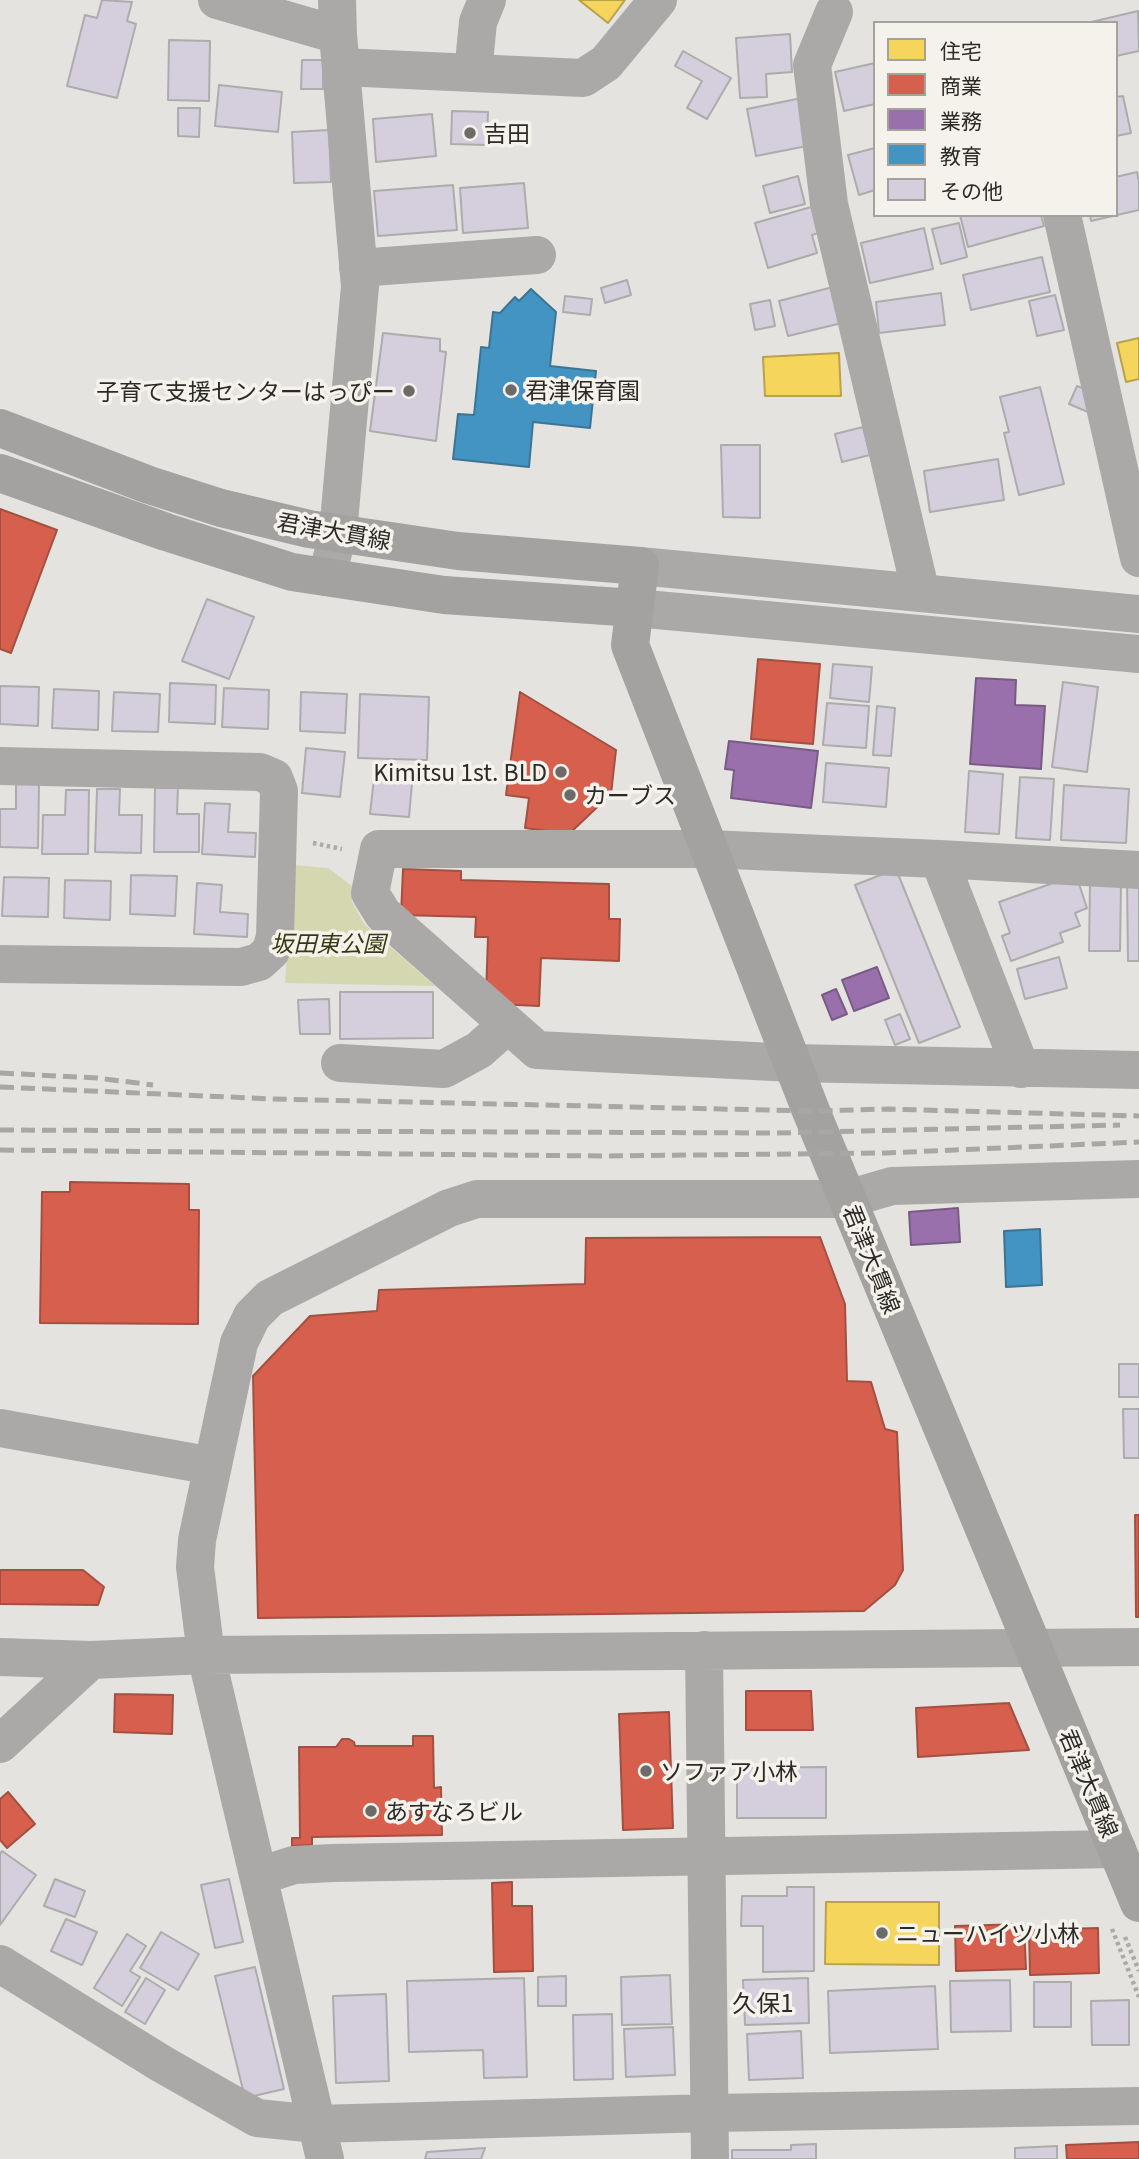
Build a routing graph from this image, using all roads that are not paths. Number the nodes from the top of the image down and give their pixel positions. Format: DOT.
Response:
graph roads {
  1 [pos="217,0"];
  2 [pos="487,0"];
  3 [pos="657,0"];
  4 [pos="834,12"];
  5 [pos="339,34"];
  6 [pos="473,73"];
  7 [pos="1062,217"];
  8 [pos="537,255"];
  9 [pos="358,268"];
  10 [pos="0,428"];
  11 [pos="0,473"];
  12 [pos="338,533"];
  13 [pos="1139,558"];
  14 [pos="640,566"];
  15 [pos="327,577"];
  16 [pos="921,593"];
  17 [pos="635,608"];
  18 [pos="1139,614"];
  19 [pos="1139,654"];
  20 [pos="0,766"];
  21 [pos="708,849"];
  22 [pos="939,859"];
  23 [pos="1139,870"];
  24 [pos="0,964"];
  25 [pos="508,1025"];
  26 [pos="340,1063"];
  27 [pos="793,1063"];
  28 [pos="1021,1069"];
  29 [pos="1139,1070"];
  30 [pos="1139,1180"];
  31 [pos="847,1199"];
  32 [pos="0,1428"];
  33 [pos="213,1466"];
  34 [pos="1139,1647"];
  35 [pos="704,1650"];
  36 [pos="1033,1650"];
  37 [pos="206,1656"];
  38 [pos="0,1657"];
  39 [pos="92,1660"];
  40 [pos="0,1744"];
  41 [pos="1116,1849"];
  42 [pos="706,1857"];
  43 [pos="259,1876"];
  44 [pos="1139,1903"];
  45 [pos="0,1964"];
  46 [pos="1139,2106"];
  47 [pos="711,2113"];
  48 [pos="321,2141"];
  49 [pos="710,2159"];
  1 -- 5 [label="street"];
  2 -- 6 [label="street"];
  3 -- 6 [label="street"];
  4 -- 16 [label="street"];
  5 -- 6 [label="street"];
  5 -- 9 [label="street"];
  7 -- 13 [label="street"];
  8 -- 9 [label="street"];
  9 -- 12 [label="street"];
  10 -- 12 [label="main road, 君津大貫線"];
  11 -- 15 [label="main road, 君津大貫線"];
  12 -- 14 [label="main road, 君津大貫線"];
  12 -- 15 [label="street"];
  14 -- 16 [label="street"];
  14 -- 17 [label="main road, 君津大貫線"];
  15 -- 17 [label="main road, 君津大貫線"];
  16 -- 18 [label="street"];
  17 -- 19 [label="street"];
  17 -- 21 [label="main road, 君津大貫線"];
  20 -- 24 [label="street"];
  21 -- 22 [label="street"];
  21 -- 25 [label="street"];
  21 -- 27 [label="main road, 君津大貫線"];
  22 -- 23 [label="street"];
  22 -- 28 [label="street"];
  25 -- 26 [label="street"];
  25 -- 27 [label="street"];
  27 -- 28 [label="street"];
  27 -- 31 [label="main road, 君津大貫線"];
  28 -- 29 [label="street"];
  30 -- 31 [label="street"];
  31 -- 33 [label="street"];
  31 -- 36 [label="main road, 君津大貫線"];
  32 -- 33 [label="street"];
  33 -- 37 [label="street"];
  34 -- 36 [label="street"];
  35 -- 36 [label="street"];
  35 -- 37 [label="street"];
  35 -- 42 [label="street"];
  36 -- 41 [label="main road, 君津大貫線"];
  37 -- 39 [label="street"];
  37 -- 43 [label="street"];
  38 -- 39 [label="street"];
  39 -- 40 [label="street"];
  41 -- 42 [label="street"];
  41 -- 44 [label="main road, 君津大貫線"];
  42 -- 43 [label="street"];
  42 -- 47 [label="street"];
  43 -- 48 [label="street"];
  45 -- 48 [label="street"];
  46 -- 47 [label="street"];
  47 -- 48 [label="street"];
  47 -- 49 [label="street"];
}
